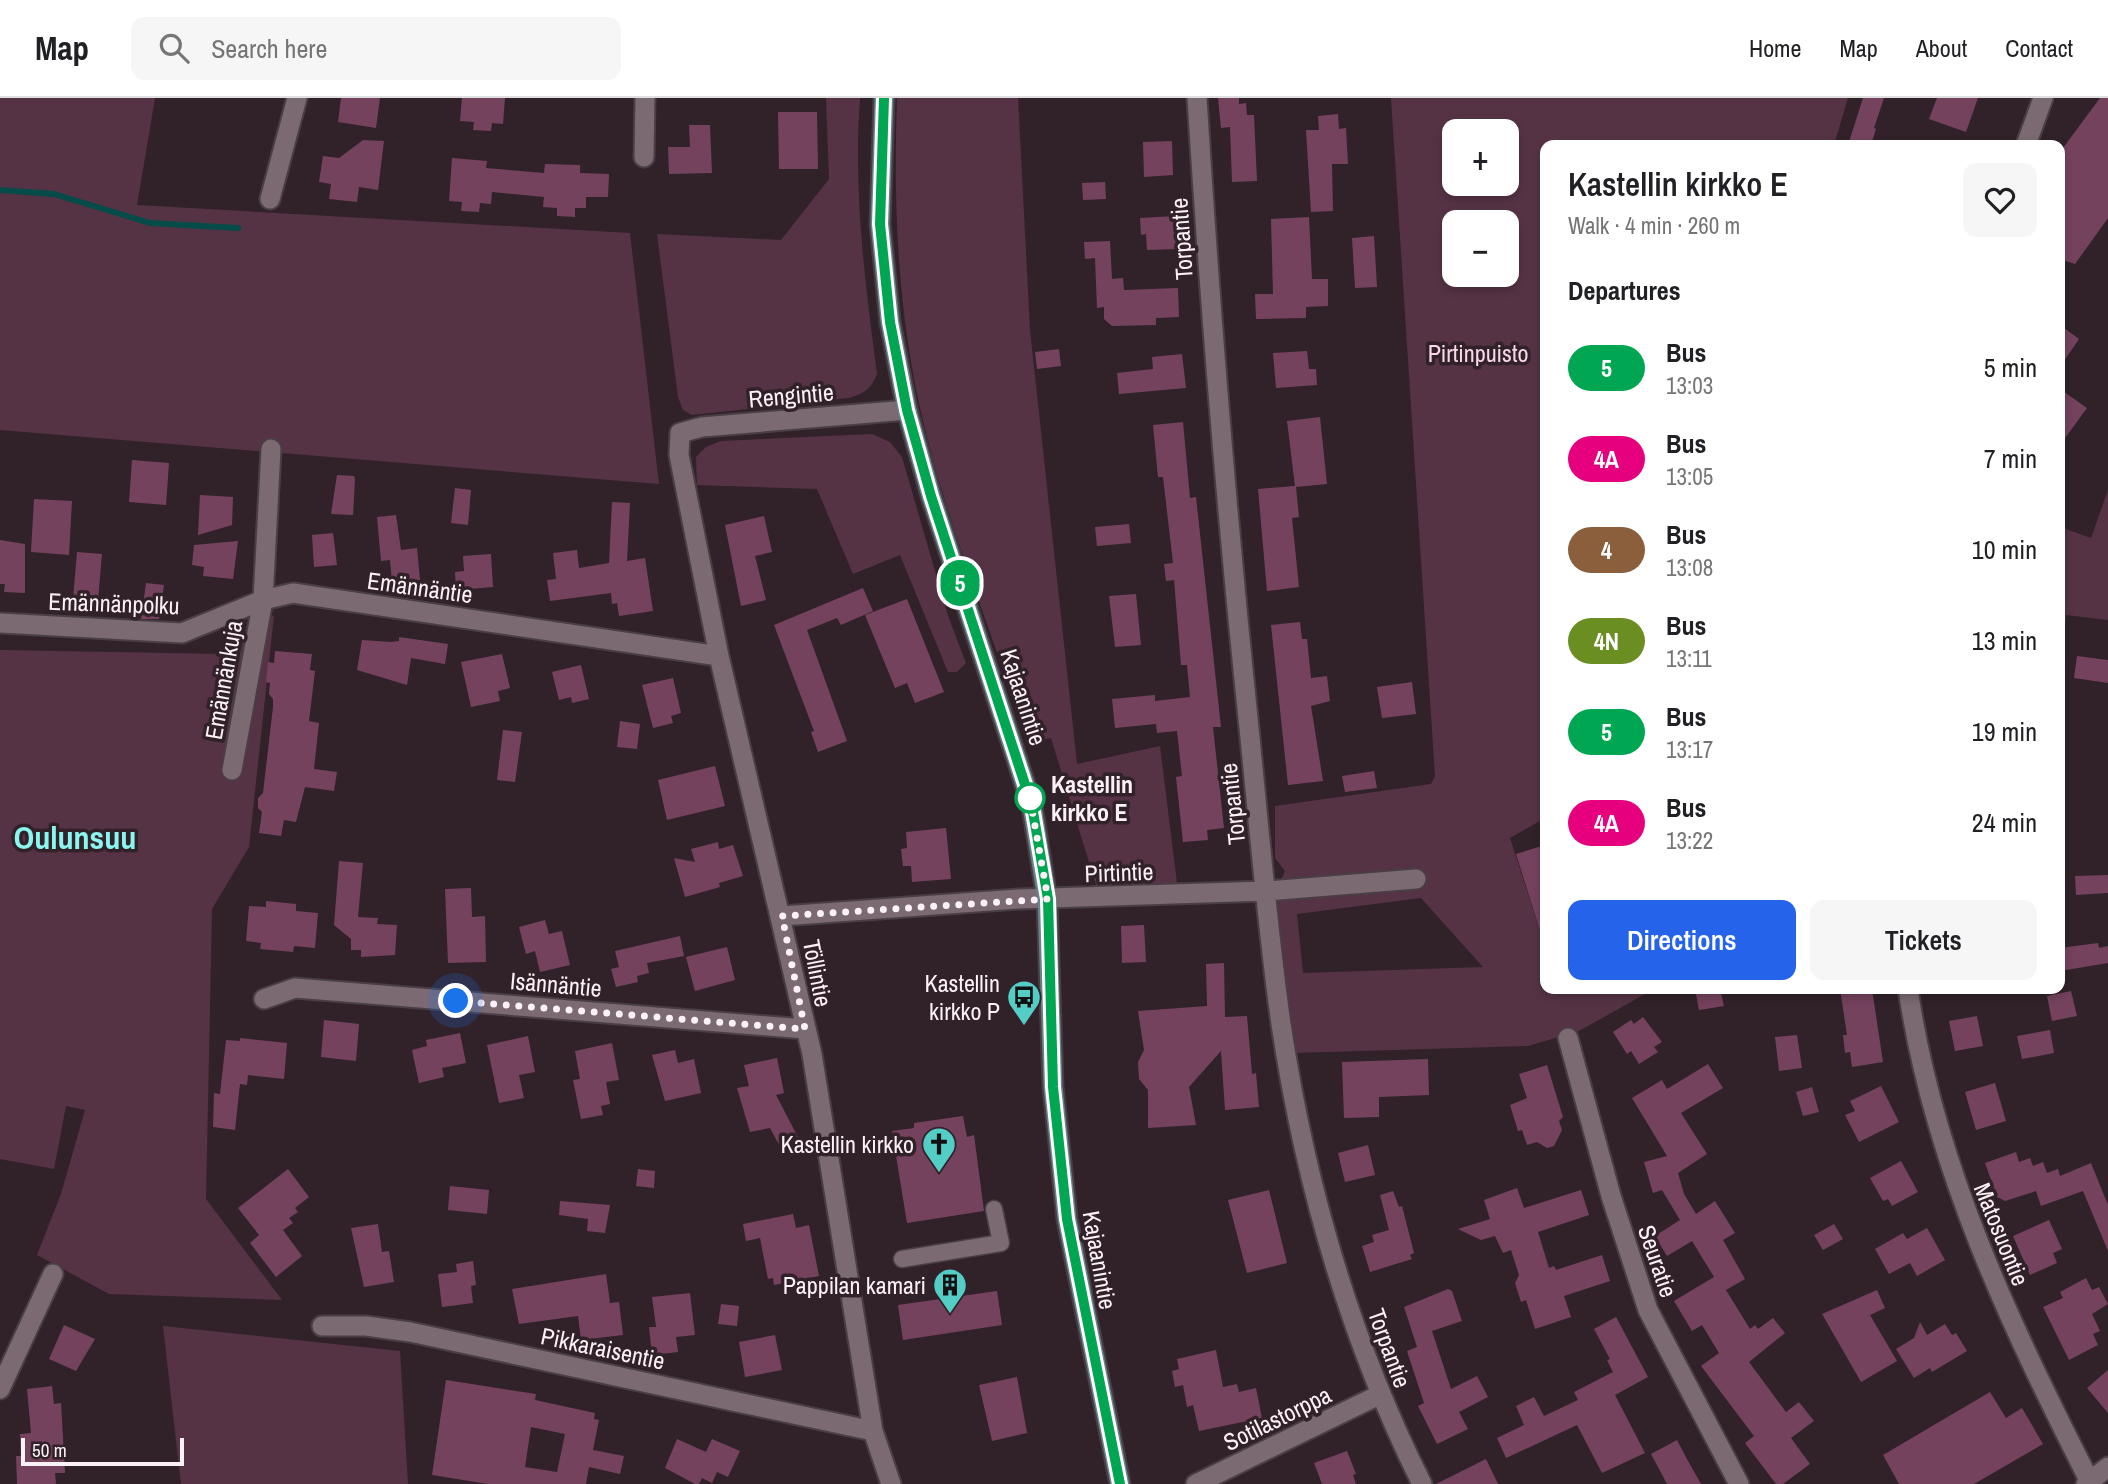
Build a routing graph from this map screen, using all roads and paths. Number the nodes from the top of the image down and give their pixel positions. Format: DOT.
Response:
graph roads {
  1 [pos="297,98"];
  2 [pos="645,98"];
  3 [pos="884,98"];
  4 [pos="1197,98"];
  5 [pos="2043,98"];
  6 [pos="2028,140"];
  7 [pos="644,157"];
  8 [pos="270,199"];
  9 [pos="907,410"];
  10 [pos="680,433"];
  11 [pos="271,449"];
  12 [pos="263,600"];
  13 [pos="0,623"];
  14 [pos="719,656"];
  15 [pos="232,770"];
  16 [pos="1416,878"];
  17 [pos="1266,891"];
  18 [pos="1048,899"];
  19 [pos="782,916"];
  20 [pos="1909,994"];
  21 [pos="264,999"];
  22 [pos="805,1029"];
  23 [pos="1569,1038"];
  24 [pos="994,1209"];
  25 [pos="902,1259"];
  26 [pos="53,1274"];
  27 [pos="322,1326"];
  28 [pos="0,1389"];
  29 [pos="1379,1395"];
  30 [pos="873,1431"];
  31 [pos="2108,1467"];
  32 [pos="2089,1483"];
  33 [pos="891,1484"];
  34 [pos="1120,1484"];
  35 [pos="1196,1484"];
  36 [pos="1422,1484"];
  37 [pos="1739,1484"];
  1 -- 8 [label="street"];
  2 -- 7 [label="street"];
  3 -- 9 [label="main road, Kajaanintie"];
  4 -- 17 [label="street, Torpantie"];
  5 -- 6 [label="street"];
  9 -- 10 [label="street, Rengintie"];
  9 -- 18 [label="main road, Kajaanintie"];
  10 -- 14 [label="street, Töllintie"];
  11 -- 12 [label="street"];
  12 -- 13 [label="street, Emännänpolku"];
  12 -- 14 [label="street, Emännäntie"];
  12 -- 15 [label="street, Emännänkuja"];
  14 -- 19 [label="street, Töllintie"];
  16 -- 17 [label="street, Pirtintie"];
  17 -- 18 [label="street, Pirtintie"];
  17 -- 29 [label="street, Torpantie"];
  18 -- 19 [label="street, Pirtintie"];
  18 -- 34 [label="main road, Kajaanintie"];
  19 -- 22 [label="street, Töllintie"];
  20 -- 32 [label="street, Matosuontie"];
  21 -- 22 [label="street, Isännäntie"];
  22 -- 30 [label="street, Töllintie"];
  23 -- 37 [label="street, Seuratie"];
  24 -- 25 [label="street"];
  26 -- 28 [label="street"];
  27 -- 30 [label="street, Pikkaraisentie"];
  29 -- 35 [label="street, Sotilastorppa"];
  29 -- 36 [label="street, Torpantie"];
  30 -- 33 [label="street, Töllintie"];
  31 -- 32 [label="street"];
}
